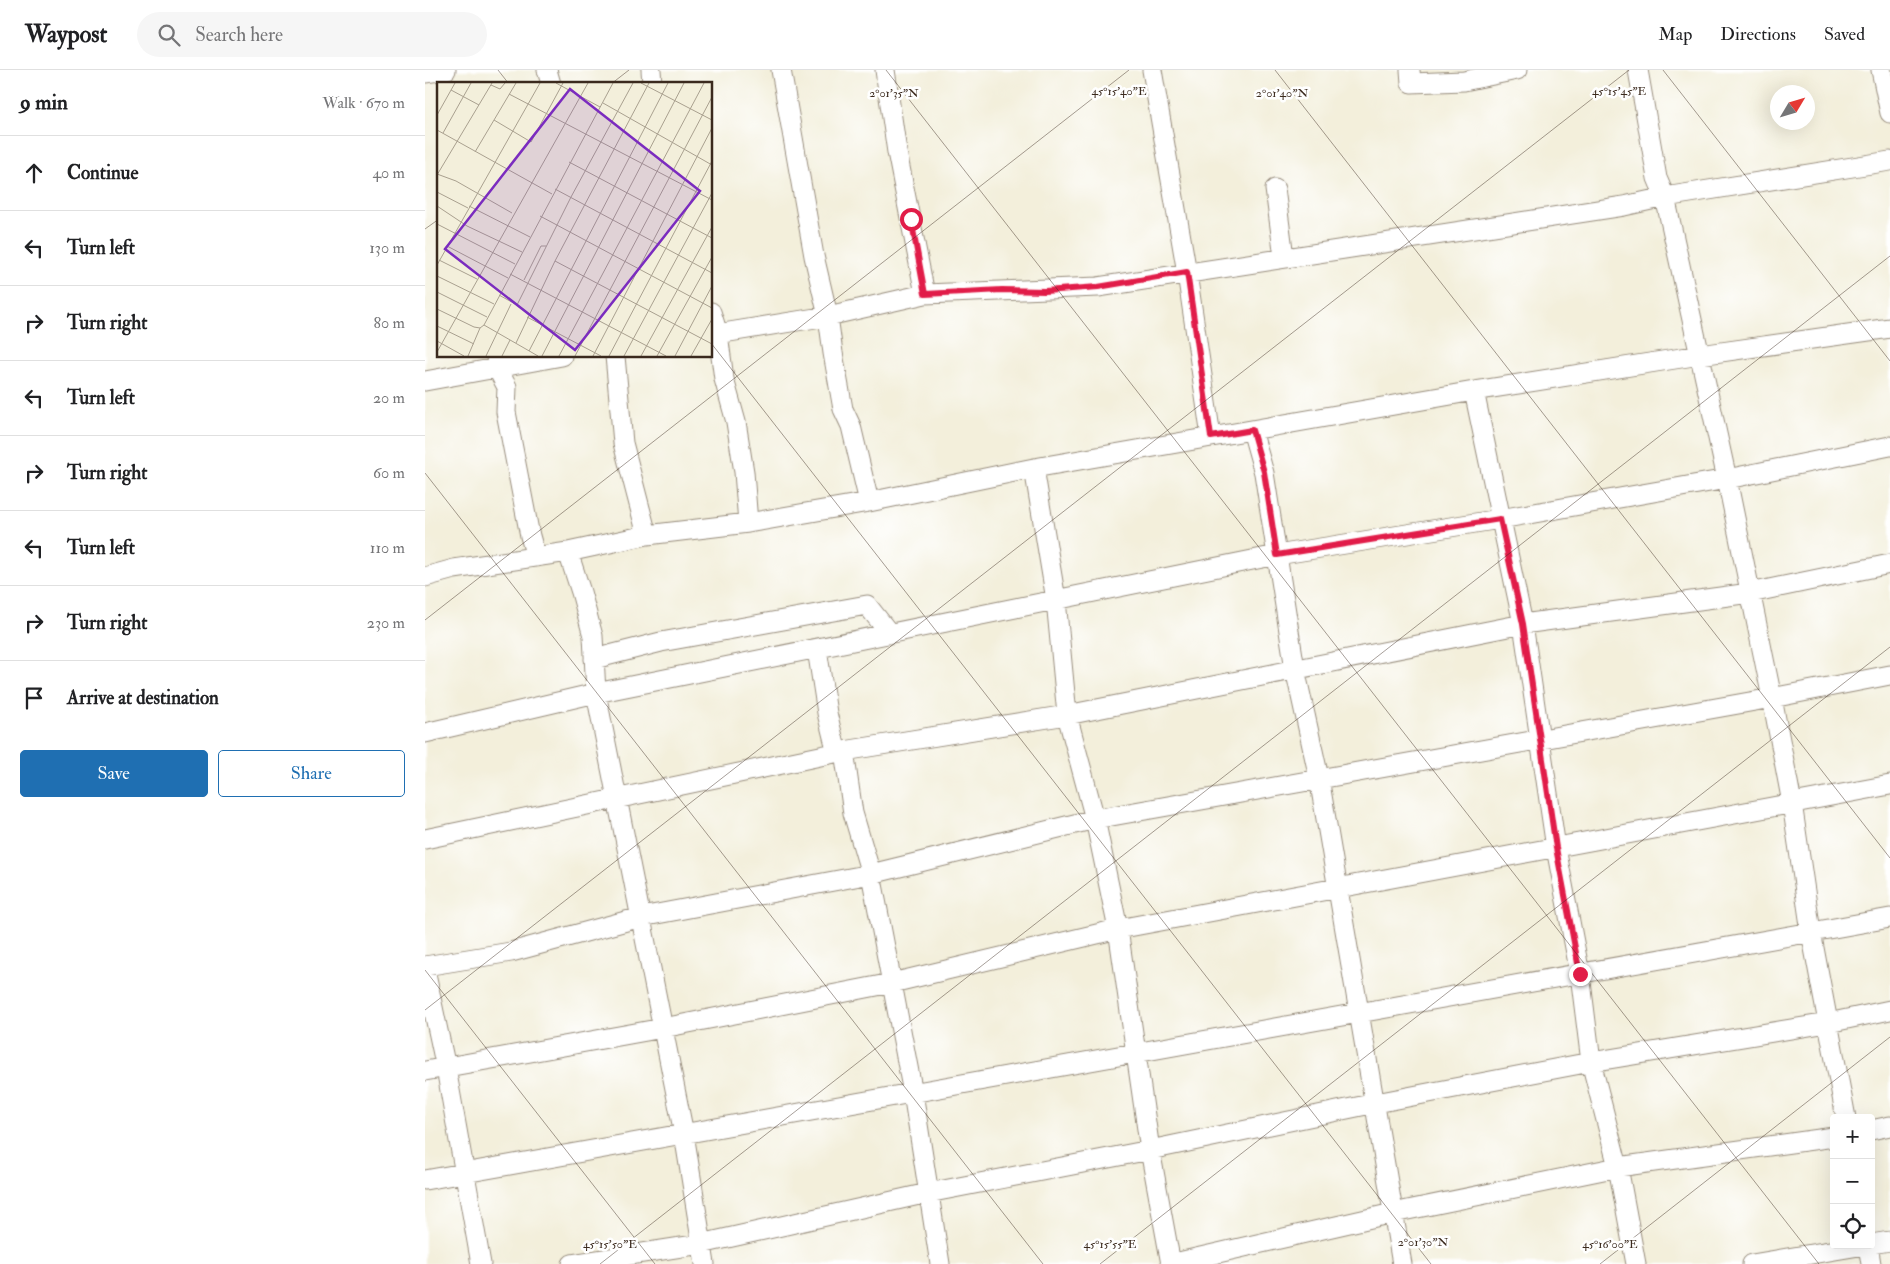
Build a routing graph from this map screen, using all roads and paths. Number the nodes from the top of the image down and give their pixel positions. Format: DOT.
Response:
graph roads {
  1 [pos="781,70"];
  2 [pos="885,70"];
  3 [pos="1152,70"];
  4 [pos="1410,70"];
  5 [pos="1517,70"];
  6 [pos="1638,70"];
  7 [pos="1881,70"];
  8 [pos="1890,113"];
  9 [pos="1890,161"];
  10 [pos="1275,188"];
  11 [pos="1665,197"];
  12 [pos="1283,257"];
  13 [pos="1187,272"];
  14 [pos="925,294"];
  15 [pos="828,316"];
  16 [pos="1890,328"];
  17 [pos="715,334"];
  18 [pos="1700,355"];
  19 [pos="540,358"];
  20 [pos="615,358"];
  21 [pos="497,362"];
  22 [pos="425,381"];
  23 [pos="1474,390"];
  24 [pos="1252,430"];
  25 [pos="1211,437"];
  26 [pos="1890,446"];
  27 [pos="1034,468"];
  28 [pos="1727,479"];
  29 [pos="869,502"];
  30 [pos="1500,519"];
  31 [pos="748,523"];
  32 [pos="647,535"];
  33 [pos="568,552"];
  34 [pos="1277,555"];
  35 [pos="536,557"];
  36 [pos="1890,564"];
  37 [pos="425,577"];
  38 [pos="1750,593"];
  39 [pos="1056,600"];
  40 [pos="1523,624"];
  41 [pos="890,634"];
  42 [pos="817,649"];
  43 [pos="594,659"];
  44 [pos="1295,669"];
  45 [pos="1890,675"];
  46 [pos="596,693"];
  47 [pos="1772,698"];
  48 [pos="1067,715"];
  49 [pos="425,733"];
  50 [pos="1540,739"];
  51 [pos="840,752"];
  52 [pos="1319,778"];
  53 [pos="1890,785"];
  54 [pos="616,800"];
  55 [pos="1792,803"];
  56 [pos="1095,819"];
  57 [pos="425,839"];
  58 [pos="1556,848"];
  59 [pos="871,874"];
  60 [pos="1338,888"];
  61 [pos="641,917"];
  62 [pos="1890,918"];
  63 [pos="1118,928"];
  64 [pos="1811,932"];
  65 [pos="425,966"];
  66 [pos="425,970"];
  67 [pos="1580,974"];
  68 [pos="892,983"];
  69 [pos="1890,1010"];
  70 [pos="1359,1013"];
  71 [pos="1828,1023"];
  72 [pos="663,1028"];
  73 [pos="1136,1053"];
  74 [pos="1591,1062"];
  75 [pos="445,1068"];
  76 [pos="425,1071"];
  77 [pos="913,1093"];
  78 [pos="1376,1103"];
  79 [pos="1845,1114"];
  80 [pos="1890,1126"];
  81 [pos="1875,1129"];
  82 [pos="684,1134"];
  83 [pos="1830,1138"];
  84 [pos="1150,1150"];
  85 [pos="1618,1167"];
  86 [pos="465,1173"];
  87 [pos="425,1180"];
  88 [pos="928,1193"];
  89 [pos="1393,1213"];
  90 [pos="1890,1241"];
  91 [pos="701,1244"];
  92 [pos="1875,1244"];
  93 [pos="1844,1249"];
  94 [pos="1869,1249"];
  95 [pos="481,1264"];
  96 [pos="572,1264"];
  97 [pos="705,1264"];
  98 [pos="940,1264"];
  99 [pos="1170,1264"];
  100 [pos="1402,1264"];
  101 [pos="1636,1264"];
  102 [pos="1752,1264"];
  103 [pos="1871,1264"];
  1 -- 15 [label="street"];
  2 -- 14 [label="street"];
  3 -- 13 [label="street"];
  4 -- 5 [label="street"];
  6 -- 11 [label="street"];
  7 -- 8 [label="street"];
  9 -- 11 [label="street"];
  10 -- 12 [label="street"];
  11 -- 12 [label="street"];
  11 -- 18 [label="street"];
  12 -- 13 [label="street"];
  13 -- 14 [label="street"];
  13 -- 25 [label="street"];
  14 -- 15 [label="street"];
  15 -- 17 [label="street"];
  15 -- 29 [label="street"];
  16 -- 18 [label="street"];
  17 -- 31 [label="street"];
  18 -- 23 [label="street"];
  18 -- 28 [label="street"];
  19 -- 21 [label="street"];
  20 -- 32 [label="street"];
  21 -- 22 [label="street"];
  21 -- 35 [label="street"];
  23 -- 24 [label="street"];
  23 -- 30 [label="street"];
  24 -- 25 [label="street"];
  24 -- 34 [label="street"];
  25 -- 27 [label="street"];
  26 -- 28 [label="street"];
  27 -- 29 [label="street"];
  27 -- 39 [label="street"];
  28 -- 30 [label="street"];
  28 -- 38 [label="street"];
  29 -- 31 [label="street"];
  30 -- 34 [label="street"];
  30 -- 40 [label="street"];
  31 -- 32 [label="street"];
  32 -- 33 [label="street"];
  33 -- 35 [label="street"];
  33 -- 43 [label="street"];
  34 -- 39 [label="street"];
  34 -- 44 [label="street"];
  35 -- 37 [label="street"];
  36 -- 38 [label="street"];
  38 -- 40 [label="street"];
  38 -- 47 [label="street"];
  39 -- 41 [label="street"];
  39 -- 48 [label="street"];
  40 -- 44 [label="street"];
  40 -- 50 [label="street"];
  41 -- 42 [label="street"];
  41 -- 43 [label="street"];
  42 -- 46 [label="street"];
  42 -- 51 [label="street"];
  43 -- 46 [label="street"];
  44 -- 48 [label="street"];
  44 -- 52 [label="street"];
  45 -- 47 [label="street"];
  46 -- 49 [label="street"];
  46 -- 54 [label="street"];
  47 -- 50 [label="street"];
  47 -- 55 [label="street"];
  48 -- 51 [label="street"];
  48 -- 56 [label="street"];
  50 -- 52 [label="street"];
  50 -- 58 [label="street"];
  51 -- 54 [label="street"];
  51 -- 59 [label="street"];
  52 -- 56 [label="street"];
  52 -- 60 [label="street"];
  53 -- 55 [label="street"];
  54 -- 57 [label="street"];
  54 -- 61 [label="street"];
  55 -- 58 [label="street"];
  55 -- 64 [label="street"];
  56 -- 59 [label="street"];
  56 -- 63 [label="street"];
  58 -- 60 [label="street"];
  58 -- 67 [label="street"];
  59 -- 61 [label="street"];
  59 -- 68 [label="street"];
  60 -- 63 [label="street"];
  60 -- 70 [label="street"];
  61 -- 65 [label="street"];
  61 -- 72 [label="street"];
  62 -- 64 [label="street"];
  63 -- 68 [label="street"];
  63 -- 73 [label="street"];
  64 -- 67 [label="street"];
  64 -- 71 [label="street"];
  66 -- 75 [label="street"];
  67 -- 70 [label="street"];
  67 -- 74 [label="street"];
  68 -- 72 [label="street"];
  68 -- 77 [label="street"];
  69 -- 71 [label="street"];
  70 -- 73 [label="street"];
  70 -- 78 [label="street"];
  71 -- 74 [label="street"];
  71 -- 79 [label="street"];
  72 -- 75 [label="street"];
  72 -- 82 [label="street"];
  73 -- 77 [label="street"];
  73 -- 84 [label="street"];
  74 -- 78 [label="street"];
  74 -- 85 [label="street"];
  75 -- 76 [label="street"];
  75 -- 86 [label="street"];
  77 -- 82 [label="street"];
  77 -- 88 [label="street"];
  78 -- 84 [label="street"];
  78 -- 89 [label="street"];
  80 -- 81 [label="street"];
  82 -- 86 [label="street"];
  82 -- 91 [label="street"];
  83 -- 85 [label="street"];
  84 -- 88 [label="street"];
  84 -- 99 [label="street"];
  85 -- 89 [label="street"];
  85 -- 101 [label="street"];
  86 -- 87 [label="street"];
  86 -- 95 [label="street"];
  88 -- 91 [label="street"];
  88 -- 98 [label="street"];
  89 -- 99 [label="street"];
  89 -- 100 [label="street"];
  90 -- 92 [label="street"];
  91 -- 96 [label="street"];
  91 -- 97 [label="street"];
  93 -- 102 [label="street"];
  94 -- 103 [label="street"];
}
